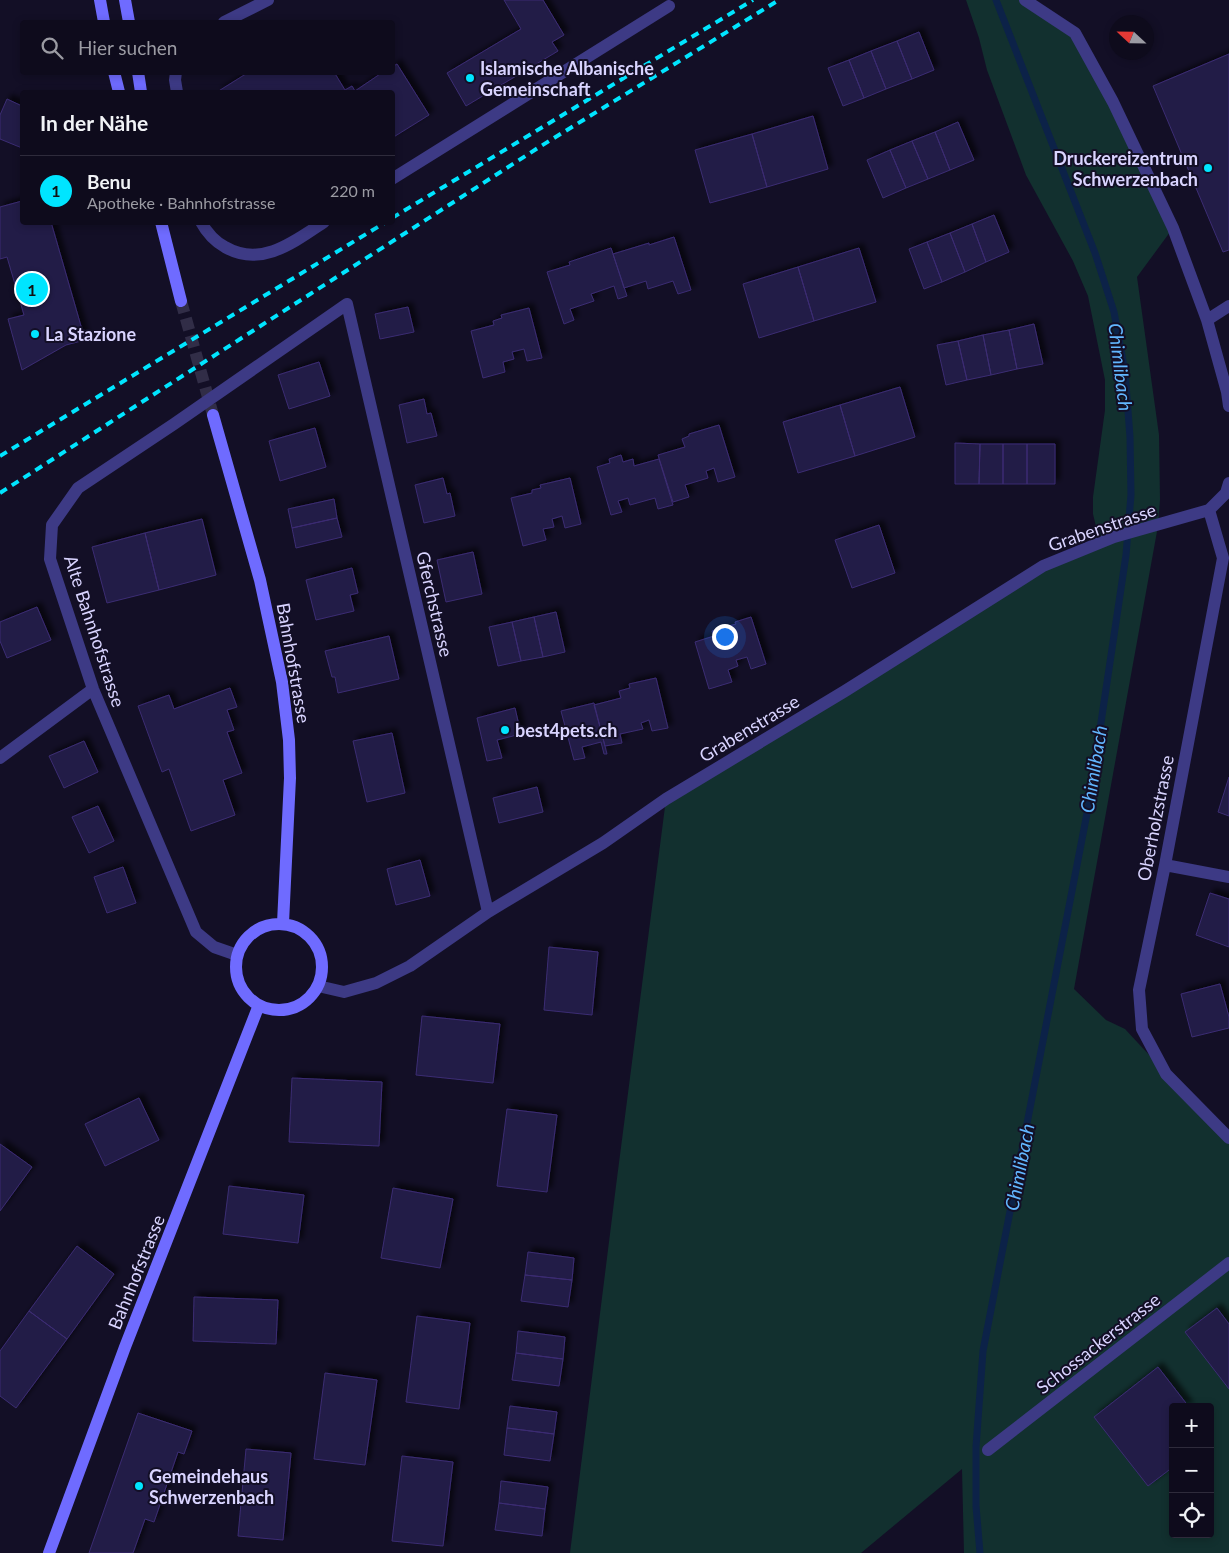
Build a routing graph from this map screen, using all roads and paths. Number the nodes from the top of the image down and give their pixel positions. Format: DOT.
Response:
graph roads {
  1 [pos="100,0"];
  2 [pos="126,0"];
  3 [pos="268,0"];
  4 [pos="1025,0"];
  5 [pos="669,6"];
  6 [pos="104,20"];
  7 [pos="129,20"];
  8 [pos="228,20"];
  9 [pos="115,75"];
  10 [pos="138,75"];
  11 [pos="176,75"];
  12 [pos="118,90"];
  13 [pos="141,90"];
  14 [pos="177,90"];
  15 [pos="395,178"];
  16 [pos="162,225"];
  17 [pos="202,225"];
  18 [pos="319,225"];
  19 [pos="181,300"];
  20 [pos="347,304"];
  21 [pos="1229,306"];
  22 [pos="1207,320"];
  23 [pos="1229,406"];
  24 [pos="213,415"];
  25 [pos="1229,483"];
  26 [pos="1209,510"];
  27 [pos="93,689"];
  28 [pos="0,758"];
  29 [pos="1165,865"];
  30 [pos="1229,877"];
  31 [pos="488,912"];
  32 [pos="283,924"];
  33 [pos="237,955"];
  34 [pos="318,986"];
  35 [pos="259,1005"];
  36 [pos="1229,1138"];
  37 [pos="1229,1263"];
  38 [pos="988,1450"];
  39 [pos="49,1553"];
  1 -- 6 [label="main road"];
  2 -- 7 [label="main road"];
  3 -- 8 [label="street"];
  4 -- 22 [label="street"];
  5 -- 15 [label="street"];
  9 -- 12 [label="main road"];
  10 -- 13 [label="main road"];
  11 -- 14 [label="street"];
  16 -- 19 [label="main road"];
  17 -- 18 [label="street"];
  20 -- 27 [label="street, Alte Bahnhofstrasse"];
  20 -- 31 [label="street, Gferchstrasse"];
  21 -- 22 [label="street"];
  22 -- 23 [label="street"];
  24 -- 32 [label="main road, Bahnhofstrasse"];
  25 -- 26 [label="street"];
  26 -- 29 [label="street, Oberholzstrasse"];
  26 -- 31 [label="street, Grabenstrasse"];
  27 -- 28 [label="street"];
  27 -- 33 [label="street, Alte Bahnhofstrasse"];
  29 -- 30 [label="street"];
  29 -- 36 [label="street, Oberholzstrasse"];
  31 -- 34 [label="street, Grabenstrasse"];
  32 -- 33 [label="main road"];
  32 -- 34 [label="main road"];
  33 -- 35 [label="main road"];
  34 -- 35 [label="main road"];
  35 -- 39 [label="main road, Bahnhofstrasse"];
  37 -- 38 [label="street, Schossackerstrasse"];
}
